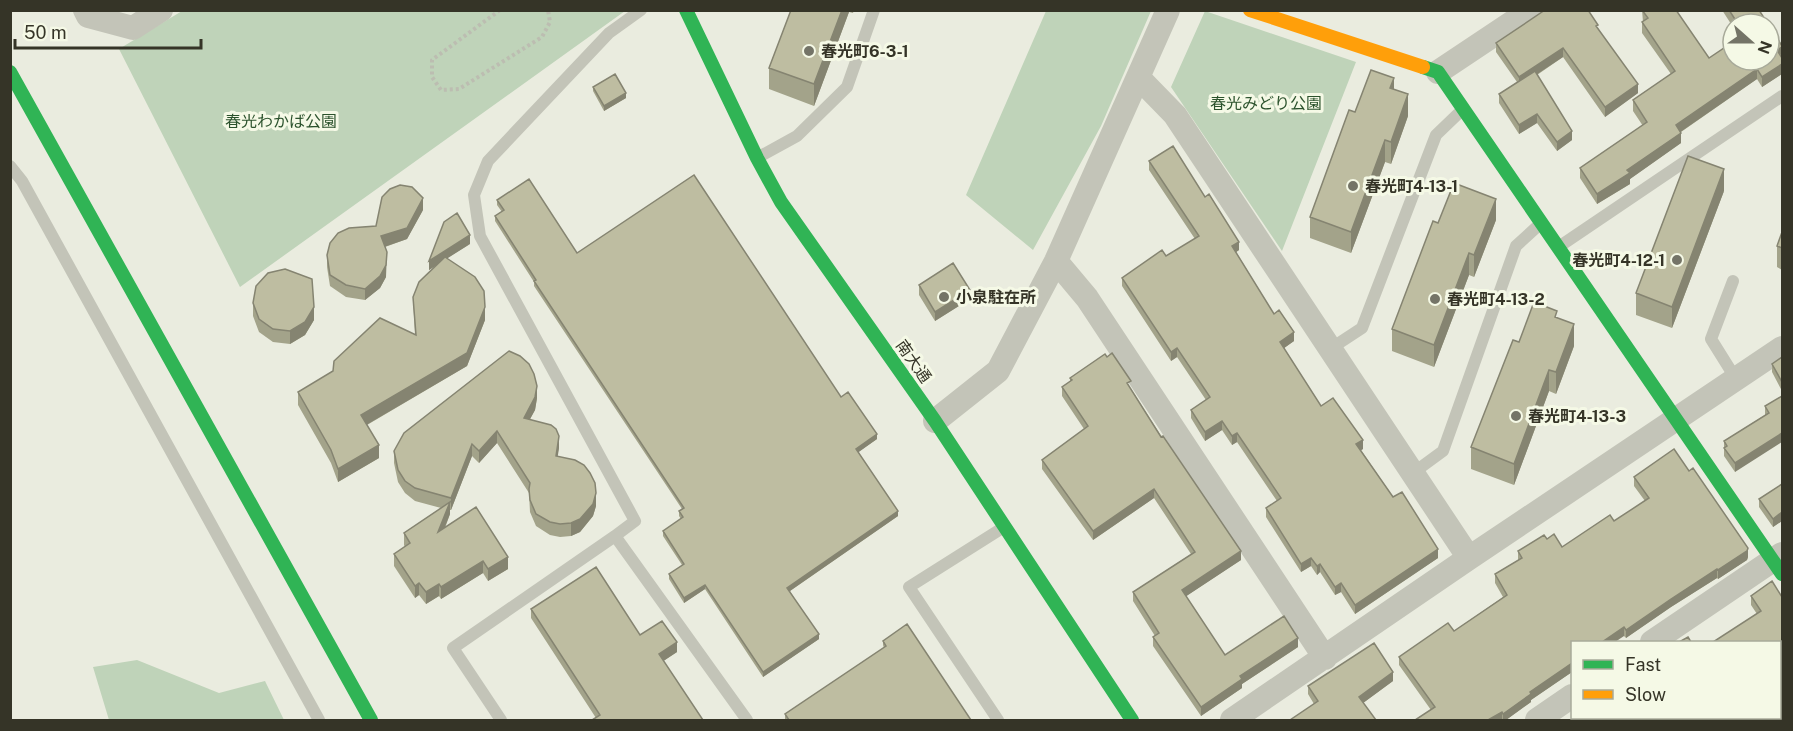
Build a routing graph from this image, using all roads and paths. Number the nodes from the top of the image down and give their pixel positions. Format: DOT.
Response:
graph roads {
  1 [pos="84,10"];
  2 [pos="161,10"];
  3 [pos="500,10"];
  4 [pos="548,10"];
  5 [pos="641,10"];
  6 [pos="686,10"];
  7 [pos="874,10"];
  8 [pos="1168,10"];
  9 [pos="1250,10"];
  10 [pos="1528,11"];
  11 [pos="10,72"];
  12 [pos="1438,72"];
  13 [pos="1138,77"];
  14 [pos="1782,96"];
  15 [pos="1463,109"];
  16 [pos="757,158"];
  17 [pos="10,166"];
  18 [pos="1541,224"];
  19 [pos="1557,248"];
  20 [pos="1056,261"];
  21 [pos="1732,281"];
  22 [pos="1782,348"];
  23 [pos="1330,349"];
  24 [pos="1736,379"];
  25 [pos="1677,418"];
  26 [pos="935,421"];
  27 [pos="1413,473"];
  28 [pos="1005,527"];
  29 [pos="615,536"];
  30 [pos="1469,558"];
  31 [pos="1780,563"];
  32 [pos="1654,641"];
  33 [pos="1325,658"];
  34 [pos="1571,697"];
  35 [pos="319,720"];
  36 [pos="371,720"];
  37 [pos="501,720"];
  38 [pos="747,720"];
  39 [pos="998,720"];
  40 [pos="1132,720"];
  41 [pos="1232,720"];
  42 [pos="1537,720"];
  1 -- 2 [label="street"];
  3 -- 4 [label="path"];
  5 -- 29 [label="lane"];
  6 -- 16 [label="street, 南大通"];
  7 -- 16 [label="lane"];
  8 -- 13 [label="street"];
  9 -- 12 [label="street"];
  10 -- 12 [label="street"];
  11 -- 36 [label="street"];
  12 -- 15 [label="street"];
  13 -- 20 [label="street"];
  13 -- 23 [label="street"];
  14 -- 19 [label="lane"];
  15 -- 18 [label="street"];
  15 -- 23 [label="lane"];
  16 -- 26 [label="street, 南大通"];
  17 -- 35 [label="lane"];
  18 -- 19 [label="street"];
  18 -- 27 [label="lane"];
  19 -- 25 [label="street"];
  20 -- 26 [label="street"];
  20 -- 33 [label="street"];
  21 -- 24 [label="lane"];
  22 -- 24 [label="street"];
  23 -- 27 [label="street"];
  24 -- 25 [label="street"];
  25 -- 30 [label="street"];
  25 -- 31 [label="street"];
  26 -- 28 [label="street, 南大通"];
  27 -- 30 [label="street"];
  28 -- 39 [label="lane"];
  28 -- 40 [label="street, 南大通"];
  29 -- 37 [label="lane"];
  29 -- 38 [label="lane"];
  30 -- 33 [label="street"];
  31 -- 32 [label="street"];
  33 -- 41 [label="street"];
  34 -- 42 [label="street"];
}
